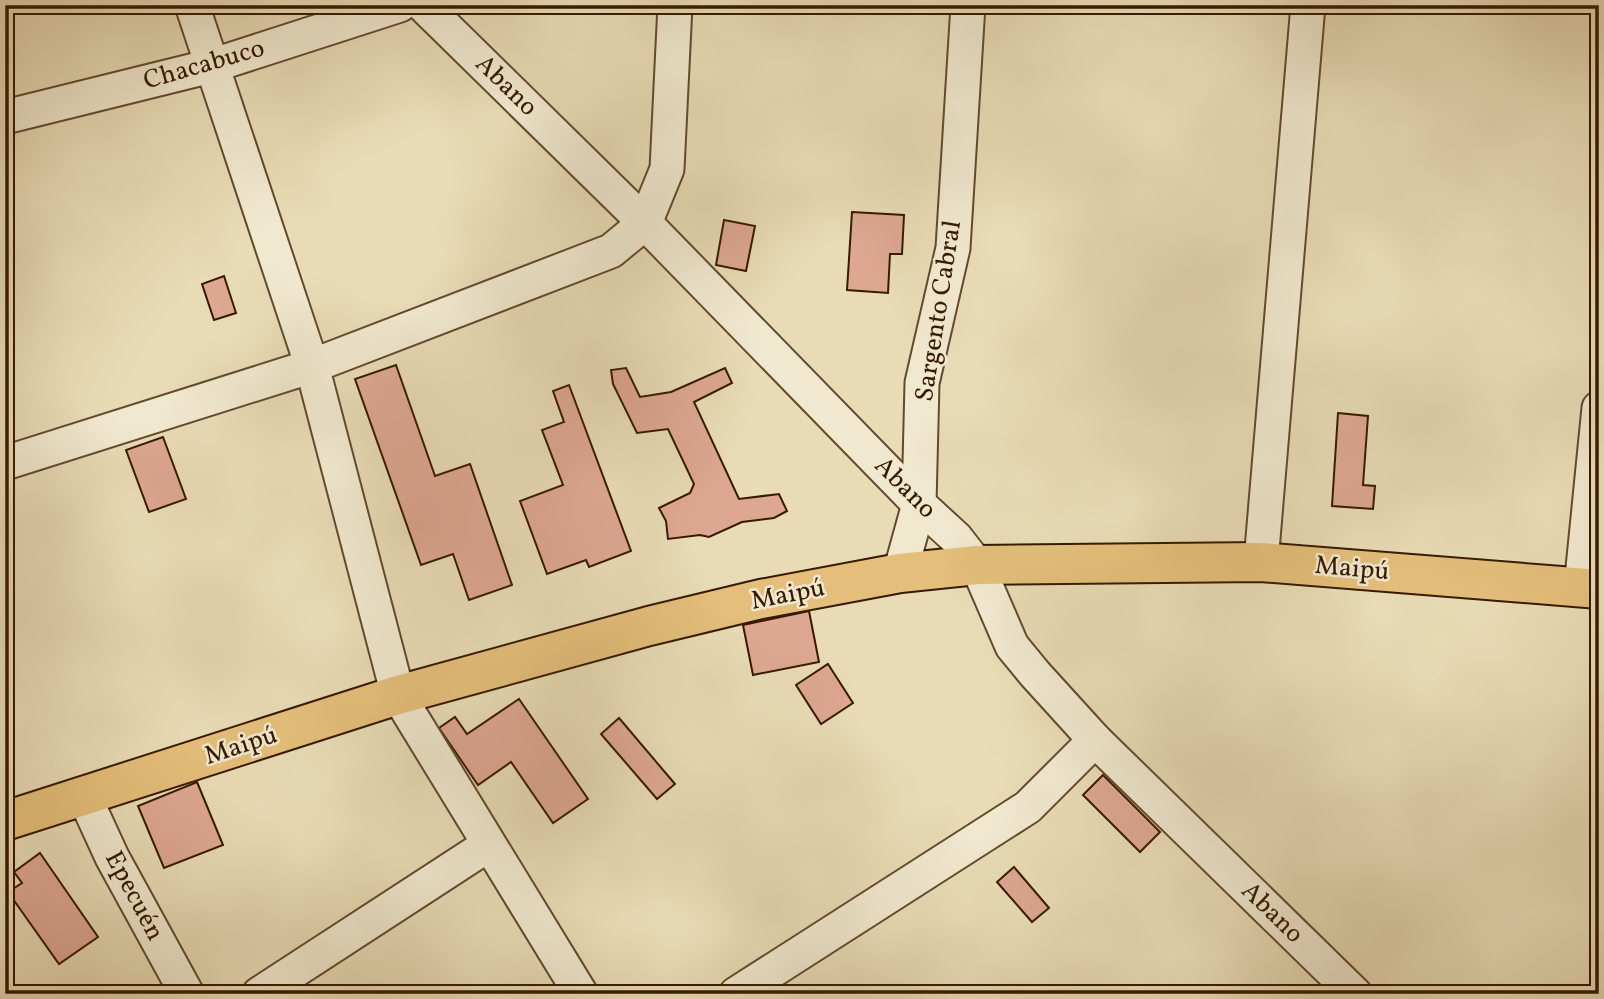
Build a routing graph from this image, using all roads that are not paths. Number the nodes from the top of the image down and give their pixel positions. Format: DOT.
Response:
graph roads {
  1 [pos="192,5"];
  2 [pos="400,5"];
  3 [pos="423,5"];
  4 [pos="675,5"];
  5 [pos="968,5"];
  6 [pos="1308,5"];
  7 [pos="211,66"];
  8 [pos="5,117"];
  9 [pos="645,223"];
  10 [pos="312,366"];
  11 [pos="1599,408"];
  12 [pos="5,463"];
  13 [pos="919,504"];
  14 [pos="1261,562"];
  15 [pos="977,565"];
  16 [pos="900,573"];
  17 [pos="1590,589"];
  18 [pos="398,695"];
  19 [pos="1096,740"];
  20 [pos="84,796"];
  21 [pos="5,821"];
  22 [pos="488,845"];
  23 [pos="187,994"];
  24 [pos="258,994"];
  25 [pos="581,994"];
  26 [pos="736,994"];
  27 [pos="1355,994"];
  1 -- 7 [label="street"];
  2 -- 7 [label="street, Chacabuco"];
  3 -- 9 [label="street, Abano"];
  4 -- 9 [label="street"];
  5 -- 13 [label="street, Sargento Cabral"];
  6 -- 14 [label="street"];
  7 -- 8 [label="street, Chacabuco"];
  7 -- 10 [label="street"];
  9 -- 10 [label="street"];
  9 -- 13 [label="street, Abano"];
  10 -- 12 [label="street"];
  10 -- 18 [label="street"];
  11 -- 17 [label="street"];
  13 -- 15 [label="street, Abano"];
  13 -- 16 [label="street, Sargento Cabral"];
  14 -- 15 [label="main road, Maipú"];
  14 -- 17 [label="main road, Maipú"];
  15 -- 16 [label="main road, Maipú"];
  15 -- 19 [label="street, Abano"];
  16 -- 18 [label="main road, Maipú"];
  18 -- 20 [label="main road, Maipú"];
  18 -- 22 [label="street"];
  19 -- 26 [label="street"];
  19 -- 27 [label="street, Abano"];
  20 -- 21 [label="main road, Maipú"];
  20 -- 23 [label="street, Epecuén"];
  22 -- 24 [label="street"];
  22 -- 25 [label="street"];
}
